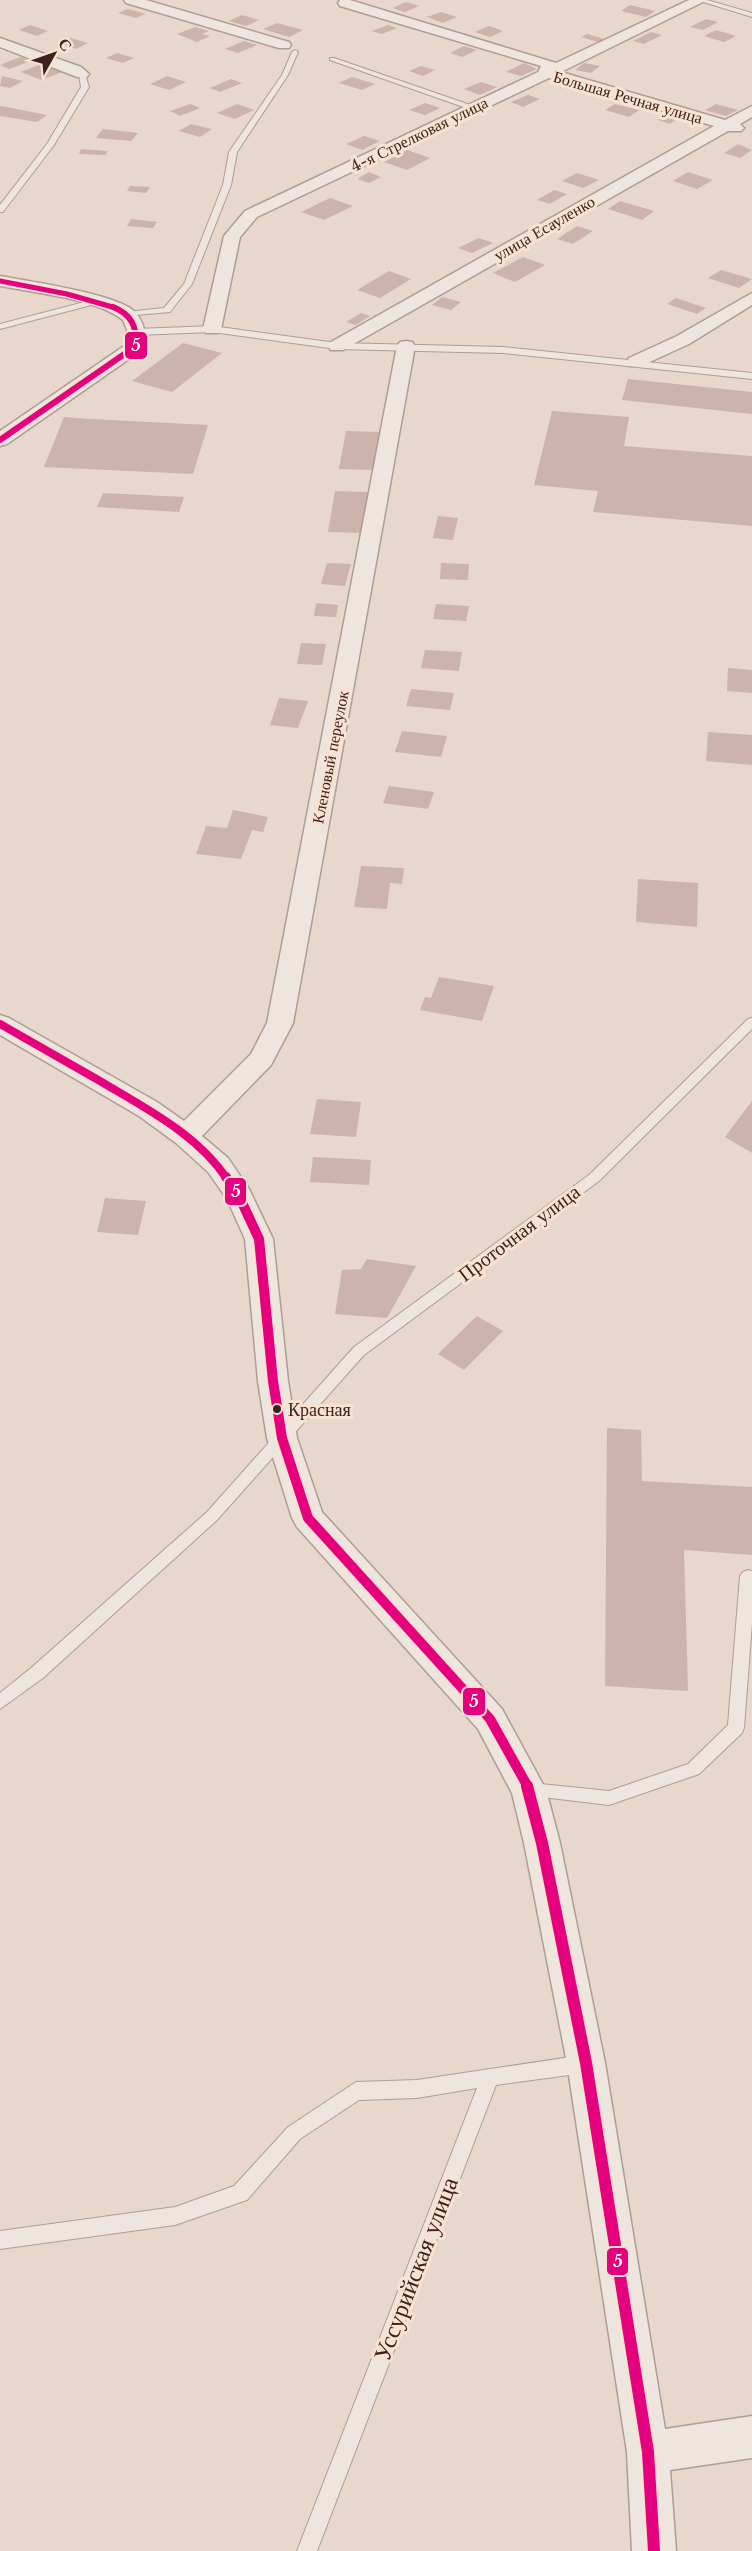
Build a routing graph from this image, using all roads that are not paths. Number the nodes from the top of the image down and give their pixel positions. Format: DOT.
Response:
graph roads {
  1 [pos="131,0"];
  2 [pos="700,0"];
  3 [pos="345,3"];
  4 [pos="660,3"];
  5 [pos="681,9"];
  6 [pos="752,15"];
  7 [pos="0,42"];
  8 [pos="289,49"];
  9 [pos="332,59"];
  10 [pos="545,72"];
  11 [pos="82,75"];
  12 [pos="475,108"];
  13 [pos="752,111"];
  14 [pos="727,125"];
  15 [pos="752,133"];
  16 [pos="0,210"];
  17 [pos="0,281"];
  18 [pos="752,298"];
  19 [pos="96,301"];
  20 [pos="127,314"];
  21 [pos="0,327"];
  22 [pos="212,329"];
  23 [pos="137,332"];
  24 [pos="337,346"];
  25 [pos="406,346"];
  26 [pos="635,362"];
  27 [pos="752,375"];
  28 [pos="0,440"];
  29 [pos="752,1022"];
  30 [pos="0,1024"];
  31 [pos="186,1136"];
  32 [pos="282,1438"];
  33 [pos="748,1576"];
  34 [pos="0,1702"];
  35 [pos="529,1790"];
  36 [pos="586,2063"];
  37 [pos="490,2077"];
  38 [pos="0,2240"];
  39 [pos="752,2437"];
  40 [pos="648,2452"];
  41 [pos="307,2551"];
  42 [pos="654,2551"];
  1 -- 8 [label="street"];
  2 -- 5 [label="street, 4-я Стрелковая улица"];
  2 -- 6 [label="lane"];
  3 -- 10 [label="street, Большая Речная улица"];
  4 -- 5 [label="street"];
  5 -- 10 [label="street, 4-я Стрелковая улица"];
  7 -- 11 [label="street"];
  8 -- 20 [label="lane"];
  9 -- 12 [label="lane"];
  10 -- 12 [label="street, 4-я Стрелковая улица"];
  10 -- 14 [label="street, Большая Речная улица"];
  11 -- 16 [label="lane"];
  12 -- 22 [label="street, 4-я Стрелковая улица"];
  13 -- 14 [label="street, улица Есауленко"];
  14 -- 15 [label="street, Большая Речная улица"];
  14 -- 24 [label="street, улица Есауленко"];
  17 -- 19 [label="street"];
  18 -- 26 [label="street"];
  19 -- 20 [label="street"];
  19 -- 21 [label="lane"];
  20 -- 23 [label="street"];
  22 -- 23 [label="lane"];
  22 -- 24 [label="lane"];
  23 -- 28 [label="street"];
  24 -- 25 [label="lane"];
  25 -- 26 [label="lane"];
  25 -- 31 [label="street, Кленовый переулок"];
  26 -- 27 [label="lane"];
  29 -- 32 [label="lane, Проточная улица"];
  30 -- 31 [label="street"];
  31 -- 32 [label="street"];
  32 -- 34 [label="lane, Проточная улица"];
  32 -- 35 [label="street"];
  33 -- 35 [label="lane"];
  35 -- 36 [label="street"];
  36 -- 37 [label="lane"];
  36 -- 40 [label="street"];
  37 -- 38 [label="lane"];
  37 -- 41 [label="lane, Уссурийская улица"];
  39 -- 40 [label="street"];
  40 -- 42 [label="street"];
}
